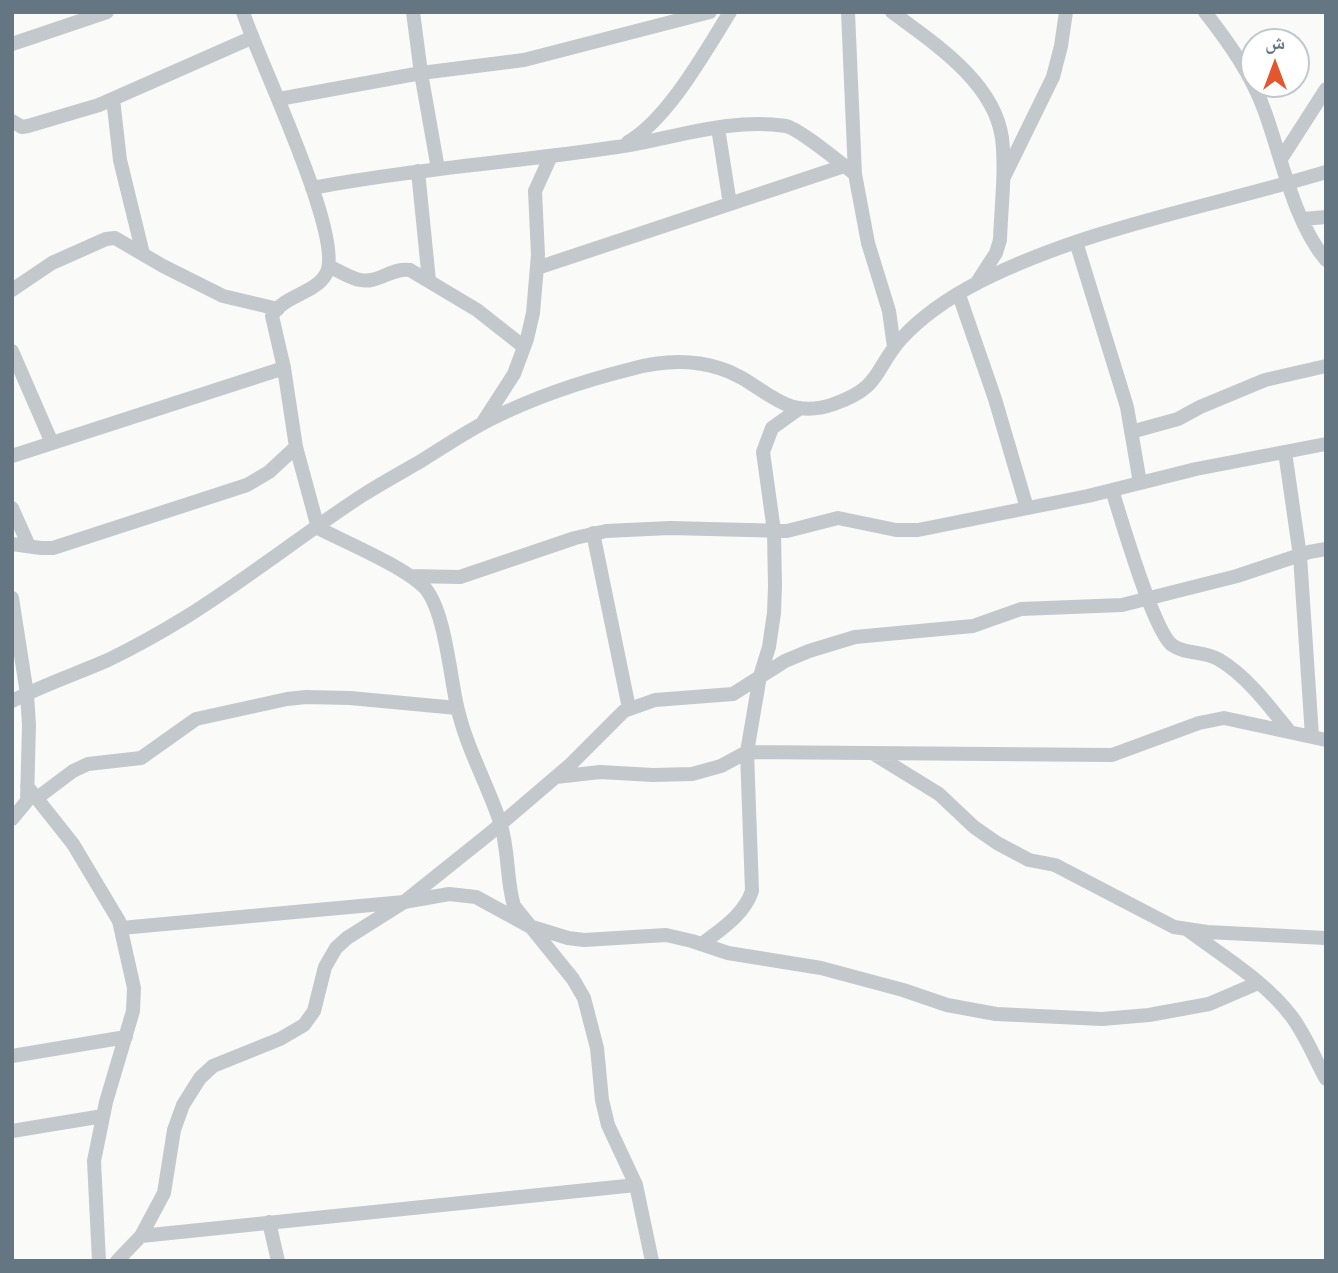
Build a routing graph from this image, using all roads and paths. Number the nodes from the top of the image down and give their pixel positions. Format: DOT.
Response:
graph roads {
  1 [pos="107,12"];
  2 [pos="243,12"];
  3 [pos="414,12"];
  4 [pos="710,12"];
  5 [pos="730,12"];
  6 [pos="848,12"];
  7 [pos="892,12"];
  8 [pos="1066,12"];
  9 [pos="1205,12"];
  10 [pos="251,38"];
  11 [pos="12,44"];
  12 [pos="421,73"];
  13 [pos="1326,89"];
  14 [pos="113,99"];
  15 [pos="279,99"];
  16 [pos="12,121"];
  17 [pos="718,128"];
  18 [pos="620,146"];
  19 [pos="551,156"];
  20 [pos="1281,159"];
  21 [pos="438,169"];
  22 [pos="850,170"];
  23 [pos="418,172"];
  24 [pos="1326,172"];
  25 [pos="1002,182"];
  26 [pos="1289,183"];
  27 [pos="312,188"];
  28 [pos="730,204"];
  29 [pos="1326,217"];
  30 [pos="1303,219"];
  31 [pos="1076,242"];
  32 [pos="143,254"];
  33 [pos="1326,260"];
  34 [pos="329,266"];
  35 [pos="537,268"];
  36 [pos="429,281"];
  37 [pos="976,284"];
  38 [pos="12,290"];
  39 [pos="959,295"];
  40 [pos="278,309"];
  41 [pos="524,347"];
  42 [pos="894,347"];
  43 [pos="12,351"];
  44 [pos="1326,366"];
  45 [pos="284,368"];
  46 [pos="800,408"];
  47 [pos="482,424"];
  48 [pos="1131,432"];
  49 [pos="52,443"];
  50 [pos="1326,444"];
  51 [pos="296,447"];
  52 [pos="1285,452"];
  53 [pos="12,456"];
  54 [pos="1140,483"];
  55 [pos="1112,490"];
  56 [pos="12,508"];
  57 [pos="1027,508"];
  58 [pos="318,528"];
  59 [pos="775,531"];
  60 [pos="593,533"];
  61 [pos="12,544"];
  62 [pos="29,546"];
  63 [pos="1326,549"];
  64 [pos="1300,556"];
  65 [pos="409,576"];
  66 [pos="12,598"];
  67 [pos="1147,599"];
  68 [pos="760,676"];
  69 [pos="27,694"];
  70 [pos="12,701"];
  71 [pos="457,708"];
  72 [pos="629,708"];
  73 [pos="1289,731"];
  74 [pos="1319,738"];
  75 [pos="747,752"];
  76 [pos="873,753"];
  77 [pos="556,776"];
  78 [pos="27,786"];
  79 [pos="37,798"];
  80 [pos="12,819"];
  81 [pos="501,824"];
  82 [pos="404,902"];
  83 [pos="528,926"];
  84 [pos="121,929"];
  85 [pos="1187,931"];
  86 [pos="1326,938"];
  87 [pos="702,944"];
  88 [pos="1258,983"];
  89 [pos="126,1037"];
  90 [pos="12,1056"];
  91 [pos="1326,1079"];
  92 [pos="103,1116"];
  93 [pos="12,1131"];
  94 [pos="636,1185"];
  95 [pos="269,1222"];
  96 [pos="141,1236"];
  97 [pos="99,1261"];
  98 [pos="117,1261"];
  99 [pos="278,1261"];
  100 [pos="652,1261"];
  1 -- 11 [label="street"];
  2 -- 10 [label="street"];
  3 -- 12 [label="street"];
  4 -- 12 [label="street"];
  5 -- 18 [label="street"];
  6 -- 22 [label="street"];
  7 -- 25 [label="street"];
  8 -- 25 [label="street"];
  9 -- 20 [label="street"];
  10 -- 14 [label="street"];
  10 -- 15 [label="street"];
  12 -- 15 [label="street"];
  12 -- 21 [label="street"];
  13 -- 20 [label="street"];
  14 -- 16 [label="street"];
  14 -- 32 [label="street"];
  15 -- 27 [label="street"];
  17 -- 18 [label="street"];
  17 -- 22 [label="street"];
  17 -- 28 [label="street"];
  18 -- 19 [label="street"];
  19 -- 21 [label="street"];
  19 -- 35 [label="street"];
  20 -- 26 [label="street"];
  21 -- 23 [label="street"];
  22 -- 28 [label="street"];
  22 -- 42 [label="street"];
  23 -- 27 [label="street"];
  23 -- 36 [label="street"];
  24 -- 26 [label="street"];
  25 -- 37 [label="street"];
  26 -- 30 [label="street"];
  26 -- 31 [label="street"];
  27 -- 34 [label="street"];
  28 -- 35 [label="street"];
  29 -- 30 [label="street"];
  30 -- 33 [label="street"];
  31 -- 37 [label="street"];
  31 -- 48 [label="street"];
  32 -- 38 [label="street"];
  32 -- 40 [label="street"];
  34 -- 36 [label="street"];
  34 -- 40 [label="street"];
  35 -- 41 [label="street"];
  36 -- 41 [label="street"];
  37 -- 39 [label="street"];
  39 -- 42 [label="street"];
  39 -- 57 [label="street"];
  40 -- 45 [label="street"];
  41 -- 47 [label="street"];
  42 -- 46 [label="street"];
  43 -- 49 [label="street"];
  44 -- 48 [label="street"];
  45 -- 49 [label="street"];
  45 -- 51 [label="street"];
  46 -- 47 [label="street"];
  46 -- 59 [label="street"];
  47 -- 58 [label="street"];
  48 -- 54 [label="street"];
  49 -- 53 [label="street"];
  50 -- 52 [label="street"];
  51 -- 58 [label="street"];
  51 -- 62 [label="street"];
  52 -- 54 [label="street"];
  52 -- 64 [label="street"];
  54 -- 55 [label="street"];
  55 -- 57 [label="street"];
  55 -- 67 [label="street"];
  56 -- 62 [label="street"];
  57 -- 59 [label="street"];
  58 -- 65 [label="street"];
  58 -- 69 [label="street"];
  59 -- 60 [label="street"];
  59 -- 68 [label="street"];
  60 -- 65 [label="street"];
  60 -- 72 [label="street"];
  61 -- 62 [label="street"];
  63 -- 64 [label="street"];
  64 -- 67 [label="street"];
  64 -- 74 [label="street"];
  65 -- 71 [label="street"];
  66 -- 69 [label="street"];
  67 -- 68 [label="street"];
  67 -- 73 [label="street"];
  68 -- 72 [label="street"];
  68 -- 75 [label="street"];
  69 -- 70 [label="street"];
  69 -- 78 [label="street"];
  71 -- 79 [label="street"];
  71 -- 81 [label="street"];
  72 -- 77 [label="street"];
  73 -- 74 [label="street"];
  73 -- 76 [label="street"];
  75 -- 76 [label="street"];
  75 -- 77 [label="street"];
  75 -- 87 [label="street"];
  76 -- 85 [label="street"];
  77 -- 81 [label="street"];
  78 -- 79 [label="street"];
  78 -- 80 [label="street"];
  79 -- 84 [label="street"];
  81 -- 82 [label="street"];
  81 -- 83 [label="street"];
  82 -- 83 [label="street"];
  82 -- 84 [label="street"];
  82 -- 96 [label="street"];
  83 -- 87 [label="street"];
  83 -- 94 [label="street"];
  84 -- 89 [label="street"];
  85 -- 86 [label="street"];
  85 -- 88 [label="street"];
  87 -- 88 [label="street"];
  88 -- 91 [label="street"];
  89 -- 90 [label="street"];
  89 -- 92 [label="street"];
  92 -- 93 [label="street"];
  92 -- 97 [label="street"];
  94 -- 95 [label="street"];
  94 -- 100 [label="street"];
  95 -- 96 [label="street"];
  95 -- 99 [label="street"];
  96 -- 98 [label="street"];
}
